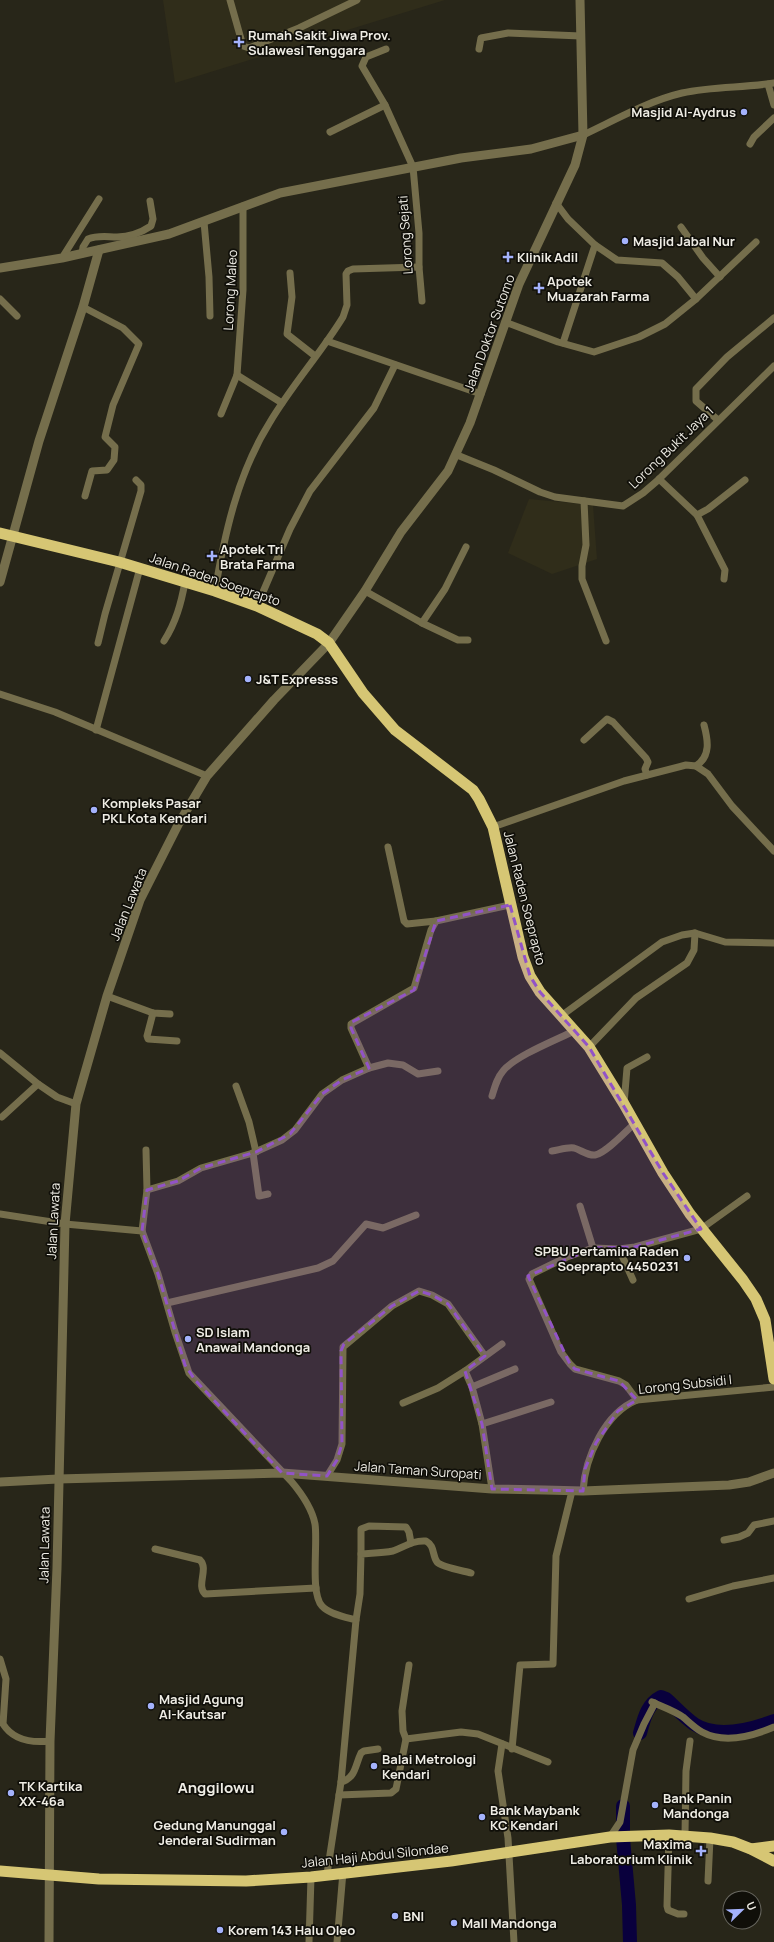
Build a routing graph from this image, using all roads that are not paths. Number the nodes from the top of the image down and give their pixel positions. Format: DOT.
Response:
graph roads {
  1 [pos="230,0"];
  2 [pos="357,0"];
  3 [pos="580,0"];
  4 [pos="581,36"];
  5 [pos="386,49"];
  6 [pos="479,49"];
  7 [pos="771,83"];
  8 [pos="385,105"];
  9 [pos="774,105"];
  10 [pos="774,118"];
  11 [pos="330,132"];
  12 [pos="583,135"];
  13 [pos="750,144"];
  14 [pos="413,167"];
  15 [pos="99,199"];
  16 [pos="150,201"];
  17 [pos="556,203"];
  18 [pos="243,206"];
  19 [pos="204,222"];
  20 [pos="681,228"];
  21 [pos="756,242"];
  22 [pos="596,245"];
  23 [pos="99,250"];
  24 [pos="82,254"];
  25 [pos="62,258"];
  26 [pos="419,267"];
  27 [pos="0,268"];
  28 [pos="290,273"];
  29 [pos="720,277"];
  30 [pos="0,299"];
  31 [pos="696,299"];
  32 [pos="422,301"];
  33 [pos="83,306"];
  34 [pos="17,316"];
  35 [pos="210,316"];
  36 [pos="774,318"];
  37 [pos="506,322"];
  38 [pos="327,341"];
  39 [pos="563,344"];
  40 [pos="315,356"];
  41 [pos="396,365"];
  42 [pos="774,366"];
  43 [pos="237,375"];
  44 [pos="481,394"];
  45 [pos="282,403"];
  46 [pos="220,414"];
  47 [pos="718,420"];
  48 [pos="457,455"];
  49 [pos="659,479"];
  50 [pos="136,480"];
  51 [pos="745,480"];
  52 [pos="84,496"];
  53 [pos="584,500"];
  54 [pos="697,515"];
  55 [pos="0,533"];
  56 [pos="14,536"];
  57 [pos="466,547"];
  58 [pos="119,562"];
  59 [pos="140,568"];
  60 [pos="724,579"];
  61 [pos="0,582"];
  62 [pos="185,582"];
  63 [pos="215,591"];
  64 [pos="365,591"];
  65 [pos="257,606"];
  66 [pos="422,623"];
  67 [pos="468,640"];
  68 [pos="164,641"];
  69 [pos="606,641"];
  70 [pos="98,643"];
  71 [pos="329,643"];
  72 [pos="0,694"];
  73 [pos="704,725"];
  74 [pos="96,730"];
  75 [pos="584,740"];
  76 [pos="696,766"];
  77 [pos="647,775"];
  78 [pos="207,776"];
  79 [pos="493,828"];
  80 [pos="388,847"];
  81 [pos="774,851"];
  82 [pos="510,905"];
  83 [pos="436,921"];
  84 [pos="695,933"];
  85 [pos="774,944"];
  86 [pos="107,996"];
  87 [pos="153,1013"];
  88 [pos="170,1014"];
  89 [pos="561,1016"];
  90 [pos="574,1031"];
  91 [pos="176,1041"];
  92 [pos="588,1047"];
  93 [pos="0,1053"];
  94 [pos="647,1057"];
  95 [pos="369,1068"];
  96 [pos="438,1071"];
  97 [pos="38,1084"];
  98 [pos="236,1086"];
  99 [pos="492,1096"];
  100 [pos="76,1104"];
  101 [pos="624,1104"];
  102 [pos="2,1117"];
  103 [pos="635,1123"];
  104 [pos="146,1150"];
  105 [pos="552,1151"];
  106 [pos="255,1153"];
  107 [pos="147,1190"];
  108 [pos="268,1194"];
  109 [pos="747,1196"];
  110 [pos="580,1206"];
  111 [pos="0,1214"];
  112 [pos="416,1215"];
  113 [pos="66,1224"];
  114 [pos="701,1229"];
  115 [pos="142,1231"];
  116 [pos="593,1248"];
  117 [pos="619,1249"];
  118 [pos="633,1280"];
  119 [pos="167,1303"];
  120 [pos="502,1344"];
  121 [pos="485,1356"];
  122 [pos="515,1369"];
  123 [pos="465,1371"];
  124 [pos="774,1379"];
  125 [pos="472,1387"];
  126 [pos="774,1387"];
  127 [pos="637,1400"];
  128 [pos="551,1402"];
  129 [pos="403,1403"];
  130 [pos="482,1424"];
  131 [pos="282,1473"];
  132 [pos="774,1473"];
  133 [pos="327,1476"];
  134 [pos="58,1479"];
  135 [pos="0,1482"];
  136 [pos="492,1488"];
  137 [pos="572,1491"];
  138 [pos="582,1491"];
  139 [pos="774,1520"];
  140 [pos="724,1540"];
  141 [pos="411,1543"];
  142 [pos="155,1549"];
  143 [pos="361,1554"];
  144 [pos="471,1573"];
  145 [pos="774,1578"];
  146 [pos="316,1588"];
  147 [pos="690,1600"];
  148 [pos="356,1620"];
  149 [pos="0,1659"];
  150 [pos="409,1665"];
  151 [pos="774,1728"];
  152 [pos="406,1739"];
  153 [pos="690,1741"];
  154 [pos="50,1742"];
  155 [pos="502,1744"];
  156 [pos="378,1749"];
  157 [pos="512,1749"];
  158 [pos="548,1762"];
  159 [pos="341,1782"];
  160 [pos="339,1795"];
  161 [pos="668,1835"];
  162 [pos="685,1835"];
  163 [pos="612,1837"];
  164 [pos="710,1838"];
  165 [pos="774,1846"];
  166 [pos="751,1848"];
  167 [pos="508,1851"];
  168 [pos="774,1861"];
  169 [pos="0,1871"];
  170 [pos="343,1872"];
  171 [pos="327,1874"];
  172 [pos="50,1875"];
  173 [pos="311,1877"];
  174 [pos="708,1881"];
  175 [pos="684,1914"];
  176 [pos="49,1942"];
  177 [pos="309,1942"];
  178 [pos="337,1942"];
  179 [pos="514,1942"];
  1 -- 2 [label="street"];
  3 -- 4 [label="street, Jalan Doktor Sutomo"];
  4 -- 6 [label="street"];
  4 -- 12 [label="street, Jalan Doktor Sutomo"];
  5 -- 8 [label="street, Lorong Sejati"];
  7 -- 9 [label="street"];
  7 -- 12 [label="street"];
  8 -- 11 [label="street"];
  8 -- 14 [label="street, Lorong Sejati"];
  10 -- 13 [label="street"];
  12 -- 14 [label="street"];
  12 -- 17 [label="street, Jalan Doktor Sutomo"];
  14 -- 18 [label="street"];
  14 -- 26 [label="street, Lorong Sejati"];
  15 -- 25 [label="street"];
  16 -- 24 [label="street"];
  17 -- 22 [label="street"];
  17 -- 37 [label="street, Jalan Doktor Sutomo"];
  18 -- 19 [label="street"];
  18 -- 43 [label="street, Lorong Maleo"];
  19 -- 23 [label="street"];
  19 -- 35 [label="street"];
  20 -- 29 [label="street"];
  21 -- 29 [label="street"];
  22 -- 31 [label="street"];
  22 -- 39 [label="street"];
  23 -- 24 [label="street"];
  23 -- 33 [label="street"];
  24 -- 25 [label="street"];
  25 -- 27 [label="street"];
  26 -- 32 [label="street, Lorong Sejati"];
  26 -- 38 [label="street"];
  28 -- 40 [label="street"];
  29 -- 31 [label="street"];
  30 -- 34 [label="street"];
  31 -- 39 [label="street"];
  33 -- 52 [label="street"];
  33 -- 56 [label="street"];
  36 -- 47 [label="street"];
  37 -- 39 [label="street"];
  37 -- 44 [label="street, Jalan Doktor Sutomo"];
  38 -- 40 [label="street"];
  38 -- 41 [label="street"];
  40 -- 45 [label="street"];
  41 -- 44 [label="street"];
  41 -- 65 [label="street"];
  42 -- 47 [label="street, Lorong Bukit Jaya 1"];
  43 -- 45 [label="street"];
  43 -- 46 [label="street, Lorong Maleo"];
  44 -- 48 [label="street, Jalan Doktor Sutomo"];
  45 -- 63 [label="street"];
  47 -- 49 [label="street, Lorong Bukit Jaya 1"];
  48 -- 53 [label="street, Lorong Bukit Jaya 1"];
  48 -- 64 [label="street, Jalan Doktor Sutomo"];
  49 -- 53 [label="street, Lorong Bukit Jaya 1"];
  49 -- 54 [label="street"];
  50 -- 58 [label="street"];
  51 -- 54 [label="street"];
  53 -- 69 [label="street"];
  54 -- 60 [label="street"];
  55 -- 56 [label="highway, Jalan Raden Soeprapto"];
  56 -- 58 [label="highway, Jalan Raden Soeprapto"];
  56 -- 61 [label="street"];
  57 -- 66 [label="street"];
  58 -- 59 [label="highway, Jalan Raden Soeprapto"];
  58 -- 70 [label="street"];
  59 -- 62 [label="highway, Jalan Raden Soeprapto"];
  59 -- 74 [label="street"];
  62 -- 63 [label="highway, Jalan Raden Soeprapto"];
  62 -- 68 [label="street"];
  63 -- 65 [label="highway, Jalan Raden Soeprapto"];
  64 -- 66 [label="street"];
  64 -- 71 [label="street, Jalan Doktor Sutomo"];
  65 -- 71 [label="highway, Jalan Raden Soeprapto"];
  66 -- 67 [label="street"];
  71 -- 78 [label="street, Jalan Lawata"];
  71 -- 79 [label="highway, Jalan Raden Soeprapto"];
  72 -- 74 [label="street"];
  73 -- 76 [label="street"];
  74 -- 78 [label="street"];
  75 -- 77 [label="street"];
  76 -- 77 [label="street"];
  76 -- 81 [label="street"];
  77 -- 79 [label="street"];
  78 -- 86 [label="street, Jalan Lawata"];
  79 -- 82 [label="highway, Jalan Raden Soeprapto"];
  80 -- 83 [label="street"];
  82 -- 83 [label="street"];
  82 -- 89 [label="highway, Jalan Raden Soeprapto"];
  83 -- 95 [label="street"];
  84 -- 85 [label="street"];
  84 -- 89 [label="street"];
  84 -- 92 [label="street"];
  86 -- 87 [label="street"];
  86 -- 100 [label="street, Jalan Lawata"];
  87 -- 88 [label="street"];
  87 -- 91 [label="street"];
  89 -- 90 [label="highway, Jalan Raden Soeprapto"];
  90 -- 92 [label="highway, Jalan Raden Soeprapto"];
  90 -- 99 [label="street"];
  92 -- 101 [label="highway, Jalan Raden Soeprapto"];
  93 -- 97 [label="street"];
  94 -- 101 [label="street"];
  95 -- 96 [label="street"];
  95 -- 106 [label="street"];
  97 -- 100 [label="street"];
  97 -- 102 [label="street"];
  98 -- 106 [label="street"];
  100 -- 113 [label="street, Jalan Lawata"];
  101 -- 103 [label="highway, Jalan Raden Soeprapto"];
  103 -- 105 [label="street"];
  103 -- 114 [label="highway, Jalan Raden Soeprapto"];
  104 -- 107 [label="street"];
  106 -- 107 [label="street"];
  106 -- 108 [label="street"];
  107 -- 115 [label="street"];
  109 -- 114 [label="street"];
  110 -- 116 [label="street"];
  111 -- 113 [label="street"];
  112 -- 119 [label="street"];
  113 -- 115 [label="street"];
  113 -- 134 [label="street, Jalan Lawata"];
  114 -- 117 [label="street"];
  114 -- 124 [label="highway, Jalan Raden Soeprapto"];
  115 -- 119 [label="street"];
  116 -- 117 [label="street"];
  116 -- 127 [label="street"];
  117 -- 118 [label="street"];
  119 -- 131 [label="street"];
  120 -- 121 [label="street"];
  121 -- 123 [label="street"];
  121 -- 133 [label="street"];
  122 -- 125 [label="street"];
  123 -- 125 [label="street"];
  123 -- 129 [label="street"];
  125 -- 130 [label="street"];
  126 -- 127 [label="street, Lorong Subsidi I"];
  127 -- 138 [label="street, Lorong Subsidi I"];
  128 -- 130 [label="street"];
  130 -- 136 [label="street"];
  131 -- 133 [label="street, Jalan Taman Suropati"];
  131 -- 134 [label="street, Jalan Taman Suropati"];
  131 -- 146 [label="street"];
  132 -- 138 [label="street, Jalan Taman Suropati"];
  133 -- 136 [label="street, Jalan Taman Suropati"];
  134 -- 135 [label="street, Jalan Taman Suropati"];
  134 -- 154 [label="street, Jalan Lawata"];
  136 -- 137 [label="street, Jalan Taman Suropati"];
  137 -- 138 [label="street, Jalan Taman Suropati"];
  137 -- 157 [label="street"];
  139 -- 140 [label="street"];
  141 -- 143 [label="street"];
  141 -- 143 [label="street"];
  141 -- 144 [label="street"];
  142 -- 146 [label="street"];
  143 -- 148 [label="street"];
  145 -- 147 [label="street"];
  146 -- 148 [label="street"];
  148 -- 159 [label="street"];
  149 -- 154 [label="street"];
  150 -- 152 [label="street"];
  151 -- 163 [label="street"];
  152 -- 155 [label="street"];
  152 -- 160 [label="street"];
  153 -- 162 [label="street"];
  154 -- 172 [label="street, Jalan Lawata"];
  155 -- 157 [label="street"];
  155 -- 167 [label="street"];
  156 -- 159 [label="street"];
  157 -- 158 [label="street"];
  159 -- 160 [label="street"];
  160 -- 171 [label="street"];
  161 -- 162 [label="highway, Jalan Haji Abdul Silondae"];
  161 -- 163 [label="highway, Jalan Haji Abdul Silondae"];
  161 -- 175 [label="street"];
  162 -- 164 [label="highway, Jalan Haji Abdul Silondae"];
  163 -- 167 [label="highway, Jalan Haji Abdul Silondae"];
  164 -- 166 [label="highway, Jalan Haji Abdul Silondae"];
  164 -- 174 [label="street"];
  165 -- 166 [label="highway"];
  166 -- 168 [label="highway"];
  167 -- 170 [label="highway, Jalan Haji Abdul Silondae"];
  167 -- 179 [label="street"];
  169 -- 172 [label="highway, Jalan Haji Abdul Silondae"];
  170 -- 171 [label="highway, Jalan Haji Abdul Silondae"];
  170 -- 178 [label="street"];
  171 -- 173 [label="highway, Jalan Haji Abdul Silondae"];
  172 -- 173 [label="highway, Jalan Haji Abdul Silondae"];
  172 -- 176 [label="street, Jalan Lawata"];
  173 -- 177 [label="street"];
}
